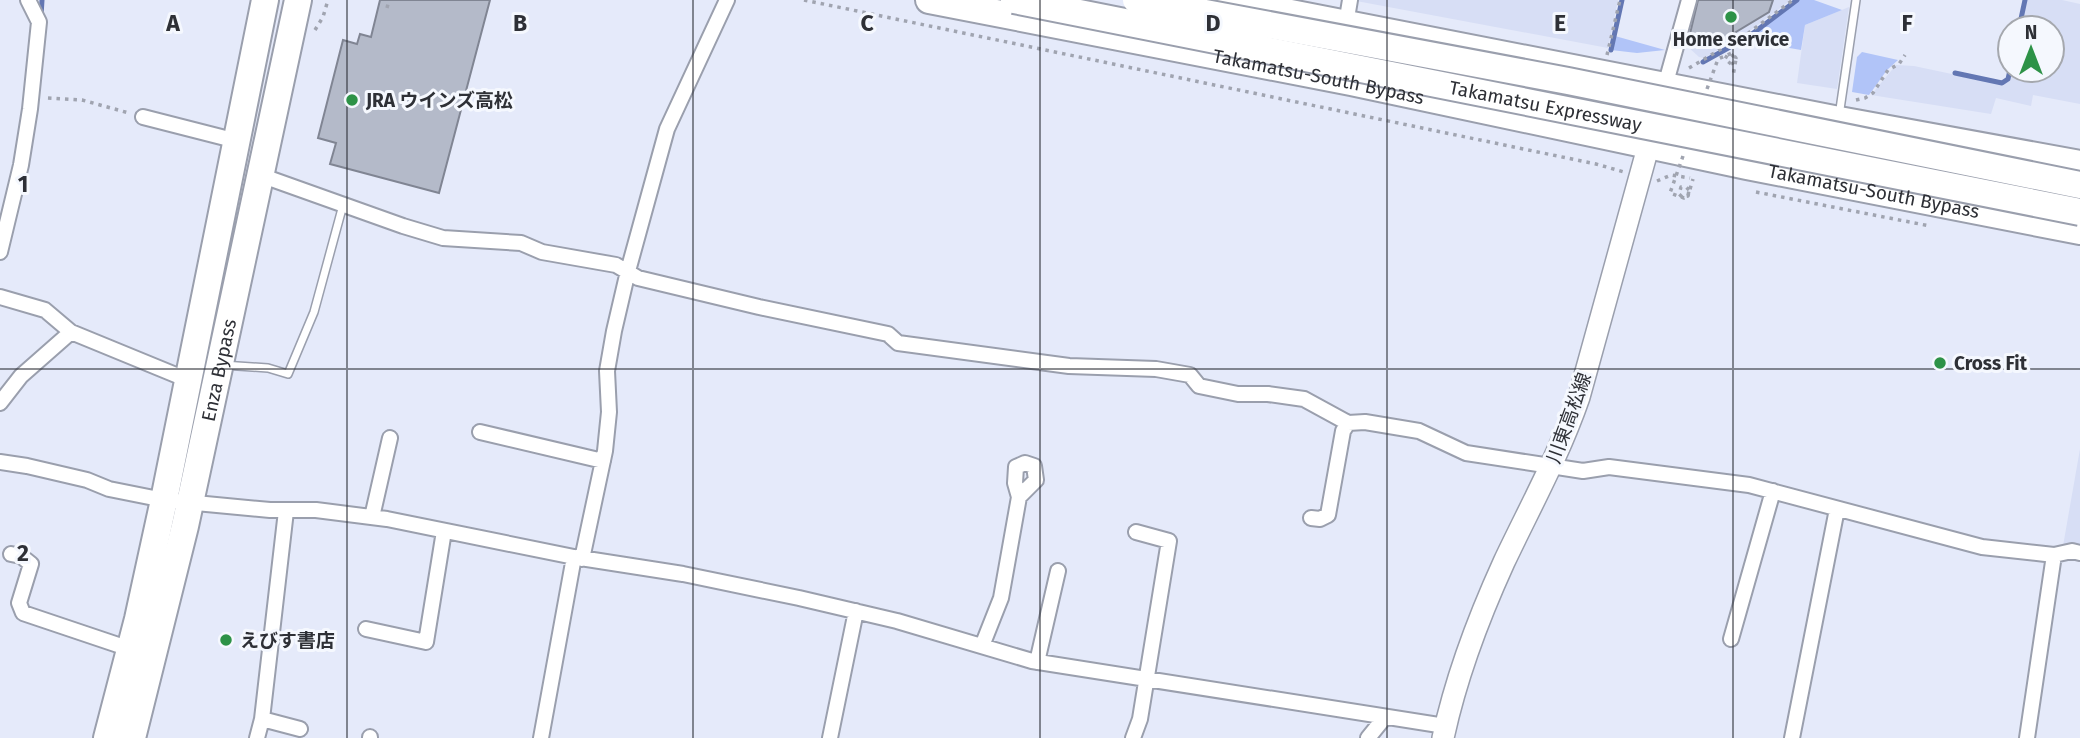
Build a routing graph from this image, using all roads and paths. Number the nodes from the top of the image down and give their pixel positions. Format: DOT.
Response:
graph roads {
  1 [pos="28,0"];
  2 [pos="265,0"];
  3 [pos="298,0"];
  4 [pos="328,0"];
  5 [pos="389,0"];
  6 [pos="727,0"];
  7 [pos="804,0"];
  8 [pos="929,0"];
  9 [pos="1014,0"];
  10 [pos="1136,0"];
  11 [pos="1224,0"];
  12 [pos="1620,0"];
  13 [pos="1689,0"];
  14 [pos="1793,0"];
  15 [pos="1856,0"];
  16 [pos="387,8"];
  17 [pos="1348,12"];
  18 [pos="313,40"];
  19 [pos="1728,54"];
  20 [pos="1905,55"];
  21 [pos="1606,57"];
  22 [pos="1687,69"];
  23 [pos="1732,78"];
  24 [pos="1665,86"];
  25 [pos="32,97"];
  26 [pos="1856,100"];
  27 [pos="143,117"];
  28 [pos="1839,120"];
  29 [pos="237,141"];
  30 [pos="1647,145"];
  31 [pos="2080,164"];
  32 [pos="1629,173"];
  33 [pos="2044,174"];
  34 [pos="260,175"];
  35 [pos="1693,179"];
  36 [pos="1657,181"];
  37 [pos="1705,181"];
  38 [pos="2080,185"];
  39 [pos="1754,192"];
  40 [pos="1678,196"];
  41 [pos="343,205"];
  42 [pos="2037,208"];
  43 [pos="2080,212"];
  44 [pos="1943,229"];
  45 [pos="2080,231"];
  46 [pos="0,252"];
  47 [pos="628,271"];
  48 [pos="0,297"];
  49 [pos="71,332"];
  50 [pos="219,364"];
  51 [pos="188,380"];
  52 [pos="0,403"];
  53 [pos="1348,423"];
  54 [pos="480,432"];
  55 [pos="390,438"];
  56 [pos="603,461"];
  57 [pos="0,462"];
  58 [pos="1551,466"];
  59 [pos="1773,491"];
  60 [pos="1019,497"];
  61 [pos="177,501"];
  62 [pos="1837,509"];
  63 [pos="286,511"];
  64 [pos="372,517"];
  65 [pos="1311,518"];
  66 [pos="443,531"];
  67 [pos="1136,532"];
  68 [pos="2080,553"];
  69 [pos="11,554"];
  70 [pos="2054,555"];
  71 [pos="578,558"];
  72 [pos="1058,571"];
  73 [pos="856,611"];
  74 [pos="366,629"];
  75 [pos="1731,639"];
  76 [pos="982,646"];
  77 [pos="130,649"];
  78 [pos="1037,662"];
  79 [pos="1146,680"];
  80 [pos="1385,717"];
  81 [pos="262,719"];
  82 [pos="300,729"];
  83 [pos="1447,734"];
  84 [pos="107,738"];
  85 [pos="132,738"];
  86 [pos="257,738"];
  87 [pos="541,738"];
  88 [pos="830,738"];
  89 [pos="1133,738"];
  90 [pos="1368,738"];
  91 [pos="1793,738"];
  92 [pos="2027,738"];
  1 -- 25 [label="street"];
  2 -- 29 [label="highway, Enza Bypass"];
  3 -- 34 [label="highway, Enza Bypass"];
  4 -- 18 [label="path"];
  5 -- 16 [label="path"];
  6 -- 47 [label="street"];
  7 -- 32 [label="path"];
  8 -- 30 [label="highway, Takamatsu-South Bypass"];
  9 -- 43 [label="highway, Takamatsu Expressway, bridge"];
  10 -- 38 [label="highway, Takamatsu Expressway, bridge"];
  11 -- 17 [label="highway"];
  12 -- 21 [label="path"];
  13 -- 24 [label="street"];
  14 -- 22 [label="path"];
  15 -- 28 [label="lane"];
  17 -- 24 [label="highway"];
  19 -- 23 [label="path, bridge"];
  20 -- 26 [label="path"];
  24 -- 28 [label="highway"];
  24 -- 30 [label="main road, 川東高松線"];
  24 -- 33 [label="highway"];
  25 -- 27 [label="path"];
  25 -- 46 [label="street"];
  27 -- 29 [label="street"];
  28 -- 31 [label="highway"];
  29 -- 51 [label="highway, Enza Bypass"];
  30 -- 42 [label="highway"];
  30 -- 45 [label="highway, Takamatsu-South Bypass"];
  30 -- 58 [label="main road, 川東高松線"];
  34 -- 41 [label="street"];
  34 -- 50 [label="highway, Enza Bypass"];
  35 -- 36 [label="path"];
  35 -- 37 [label="path"];
  35 -- 40 [label="path, bridge"];
  39 -- 44 [label="path"];
  41 -- 47 [label="street"];
  41 -- 50 [label="lane"];
  47 -- 53 [label="street"];
  47 -- 56 [label="street"];
  48 -- 49 [label="street"];
  49 -- 51 [label="street"];
  49 -- 52 [label="street"];
  50 -- 61 [label="highway, Enza Bypass"];
  51 -- 61 [label="highway, Enza Bypass"];
  53 -- 58 [label="street"];
  53 -- 65 [label="street"];
  54 -- 56 [label="street"];
  55 -- 64 [label="street"];
  56 -- 71 [label="street"];
  57 -- 61 [label="street"];
  58 -- 59 [label="street"];
  58 -- 83 [label="main road, 川東高松線"];
  59 -- 62 [label="street"];
  59 -- 75 [label="street"];
  60 -- 76 [label="street"];
  61 -- 63 [label="street"];
  61 -- 77 [label="highway, Enza Bypass"];
  61 -- 85 [label="highway, Enza Bypass"];
  62 -- 70 [label="street"];
  62 -- 91 [label="street"];
  63 -- 64 [label="street"];
  63 -- 81 [label="street"];
  64 -- 66 [label="street"];
  66 -- 71 [label="street"];
  66 -- 74 [label="street"];
  67 -- 79 [label="street"];
  68 -- 70 [label="street"];
  69 -- 77 [label="street"];
  70 -- 92 [label="street"];
  71 -- 73 [label="street"];
  71 -- 87 [label="street"];
  72 -- 78 [label="street"];
  73 -- 76 [label="street"];
  73 -- 88 [label="street"];
  76 -- 78 [label="street"];
  77 -- 84 [label="highway, Enza Bypass"];
  78 -- 79 [label="street"];
  79 -- 80 [label="street"];
  79 -- 89 [label="street"];
  80 -- 83 [label="street"];
  80 -- 90 [label="street"];
  81 -- 82 [label="street"];
  81 -- 86 [label="street"];
}
